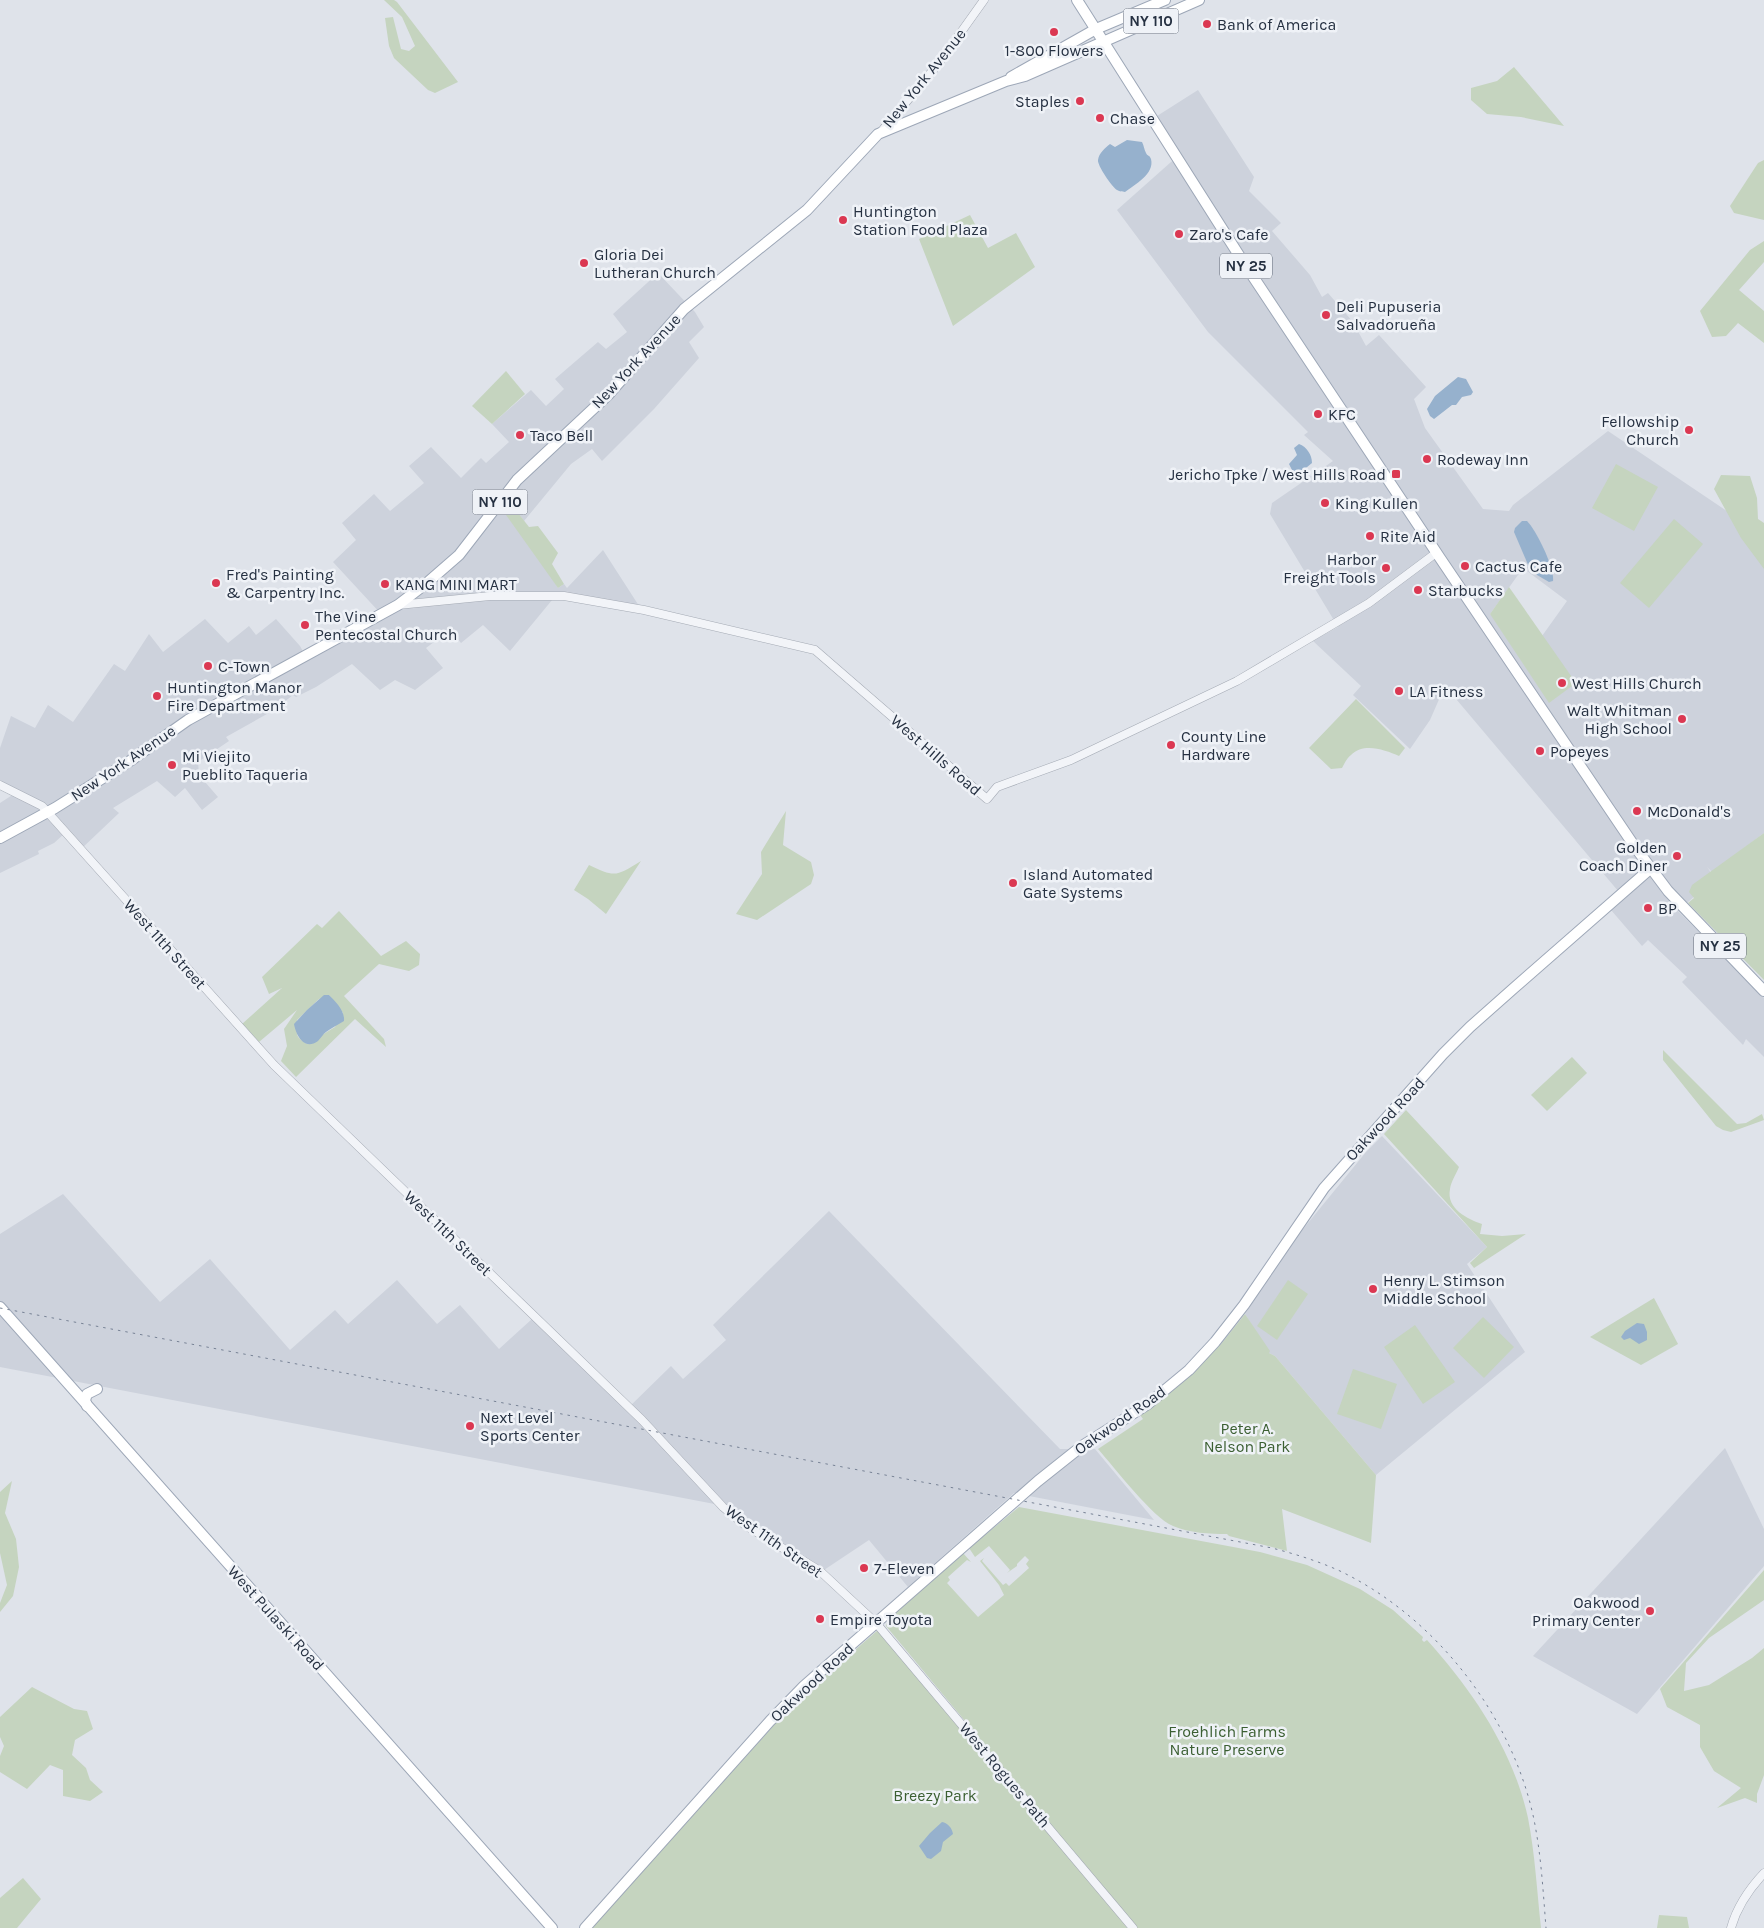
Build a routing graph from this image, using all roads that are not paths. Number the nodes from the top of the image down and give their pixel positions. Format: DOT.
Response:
graph roads {
  1 [pos="984,0"];
  2 [pos="1077,0"];
  3 [pos="1165,0"];
  4 [pos="1199,0"];
  5 [pos="1096,29"];
  6 [pos="1103,40"];
  7 [pos="1006,81"];
  8 [pos="893,116"];
  9 [pos="912,121"];
  10 [pos="878,134"];
  11 [pos="853,162"];
  12 [pos="1436,553"];
  13 [pos="398,605"];
  14 [pos="0,785"];
  15 [pos="48,812"];
  16 [pos="0,838"];
  17 [pos="1650,869"];
  18 [pos="1764,991"];
  19 [pos="0,1307"];
  20 [pos="96,1389"];
  21 [pos="87,1406"];
  22 [pos="876,1623"];
  23 [pos="1764,1873"];
  24 [pos="552,1928"];
  25 [pos="584,1928"];
  26 [pos="1134,1928"];
  27 [pos="1731,1928"];
  1 -- 8 [label="street, New York Avenue"];
  2 -- 5 [label="main road, NY 25"];
  3 -- 5 [label="main road, NY 110"];
  4 -- 6 [label="main road, NY 110"];
  5 -- 6 [label="main road, NY 25"];
  5 -- 7 [label="main road, NY 110"];
  6 -- 7 [label="main road, NY 110"];
  6 -- 12 [label="main road, NY 25"];
  7 -- 9 [label="main road, NY 110"];
  8 -- 9 [label="street"];
  8 -- 10 [label="street, New York Avenue"];
  9 -- 10 [label="main road, NY 110"];
  9 -- 11 [label="main road, NY 110"];
  10 -- 11 [label="main road, New York Avenue / NY 110"];
  11 -- 13 [label="main road, New York Avenue / NY 110"];
  12 -- 13 [label="street, West Hills Road"];
  12 -- 17 [label="main road, NY 25"];
  13 -- 15 [label="main road, New York Avenue / NY 110"];
  14 -- 15 [label="street, West 11th Street"];
  15 -- 16 [label="main road, New York Avenue / NY 110"];
  15 -- 22 [label="street, West 11th Street"];
  17 -- 18 [label="main road, NY 25"];
  17 -- 22 [label="main road, Oakwood Road"];
  19 -- 21 [label="main road, West Pulaski Road"];
  20 -- 21 [label="main road"];
  21 -- 24 [label="main road, West Pulaski Road"];
  22 -- 25 [label="main road, Oakwood Road"];
  22 -- 26 [label="street, West Rogues Path"];
  23 -- 27 [label="street"];
}
